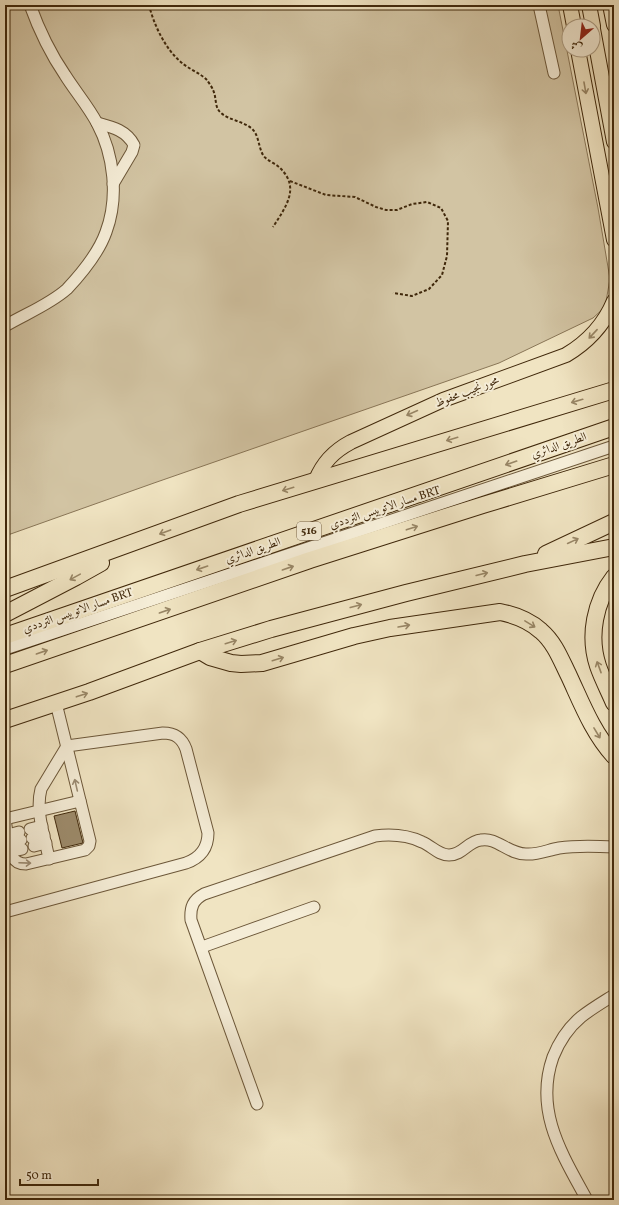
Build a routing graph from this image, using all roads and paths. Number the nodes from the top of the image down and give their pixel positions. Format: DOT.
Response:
graph roads {
  1 [pos="30,5"];
  2 [pos="148,5"];
  3 [pos="539,5"];
  4 [pos="570,5"];
  5 [pos="589,5"];
  6 [pos="610,5"];
  7 [pos="572,18"];
  8 [pos="591,18"];
  9 [pos="614,25"];
  10 [pos="580,58"];
  11 [pos="599,58"];
  12 [pos="554,73"];
  13 [pos="97,123"];
  14 [pos="614,142"];
  15 [pos="290,181"];
  16 [pos="113,184"];
  17 [pos="273,227"];
  18 [pos="613,232"];
  19 [pos="393,293"];
  20 [pos="614,301"];
  21 [pos="5,326"];
  22 [pos="614,390"];
  23 [pos="614,427"];
  24 [pos="614,446"];
  25 [pos="614,465"];
  26 [pos="316,480"];
  27 [pos="614,522"];
  28 [pos="133,543"];
  29 [pos="614,547"];
  30 [pos="525,564"];
  31 [pos="614,576"];
  32 [pos="5,590"];
  33 [pos="5,614"];
  34 [pos="5,636"];
  35 [pos="5,649"];
  36 [pos="200,651"];
  37 [pos="5,665"];
  38 [pos="56,703"];
  39 [pos="614,703"];
  40 [pos="5,720"];
  41 [pos="67,746"];
  42 [pos="614,756"];
  43 [pos="80,800"];
  44 [pos="39,810"];
  45 [pos="5,819"];
  46 [pos="44,835"];
  47 [pos="614,847"];
  48 [pos="49,859"];
  49 [pos="314,907"];
  50 [pos="5,912"];
  51 [pos="202,947"];
  52 [pos="614,995"];
  53 [pos="257,1104"];
  54 [pos="575,1200"];
  55 [pos="587,1200"];
  1 -- 13 [label="street"];
  2 -- 15 [label="path"];
  3 -- 12 [label="street"];
  4 -- 7 [label="main road"];
  5 -- 8 [label="main road"];
  6 -- 9 [label="main road"];
  10 -- 18 [label="main road, one-way"];
  11 -- 14 [label="main road"];
  13 -- 16 [label="street"];
  13 -- 16 [label="street"];
  15 -- 17 [label="path"];
  15 -- 19 [label="path"];
  16 -- 21 [label="street"];
  20 -- 26 [label="main road, محور نجيب محفوظ, one-way"];
  22 -- 26 [label="highway, one-way"];
  23 -- 34 [label="highway, الطريق الدائري / 516, one-way"];
  24 -- 35 [label="street, مسار الاتوبيس الترددي BRT"];
  37 -- 25 [label="highway, 516, one-way"];
  26 -- 28 [label="highway, one-way"];
  30 -- 27 [label="highway, one-way"];
  28 -- 32 [label="highway"];
  28 -- 33 [label="highway, one-way"];
  29 -- 30 [label="highway"];
  36 -- 30 [label="highway, one-way"];
  39 -- 31 [label="highway, one-way"];
  38 -- 36 [label="highway, one-way"];
  36 -- 42 [label="highway, one-way"];
  38 -- 40 [label="highway"];
  38 -- 41 [label="street"];
  43 -- 41 [label="street, one-way"];
  41 -- 44 [label="street"];
  41 -- 50 [label="street"];
  43 -- 44 [label="street"];
  43 -- 48 [label="street"];
  44 -- 45 [label="street"];
  44 -- 46 [label="street"];
  45 -- 48 [label="street, one-way"];
  46 -- 46 [label="street"];
  46 -- 48 [label="street"];
  47 -- 51 [label="street"];
  49 -- 51 [label="street"];
  51 -- 53 [label="street"];
  52 -- 55 [label="street"];
  54 -- 55 [label="street"];
}
